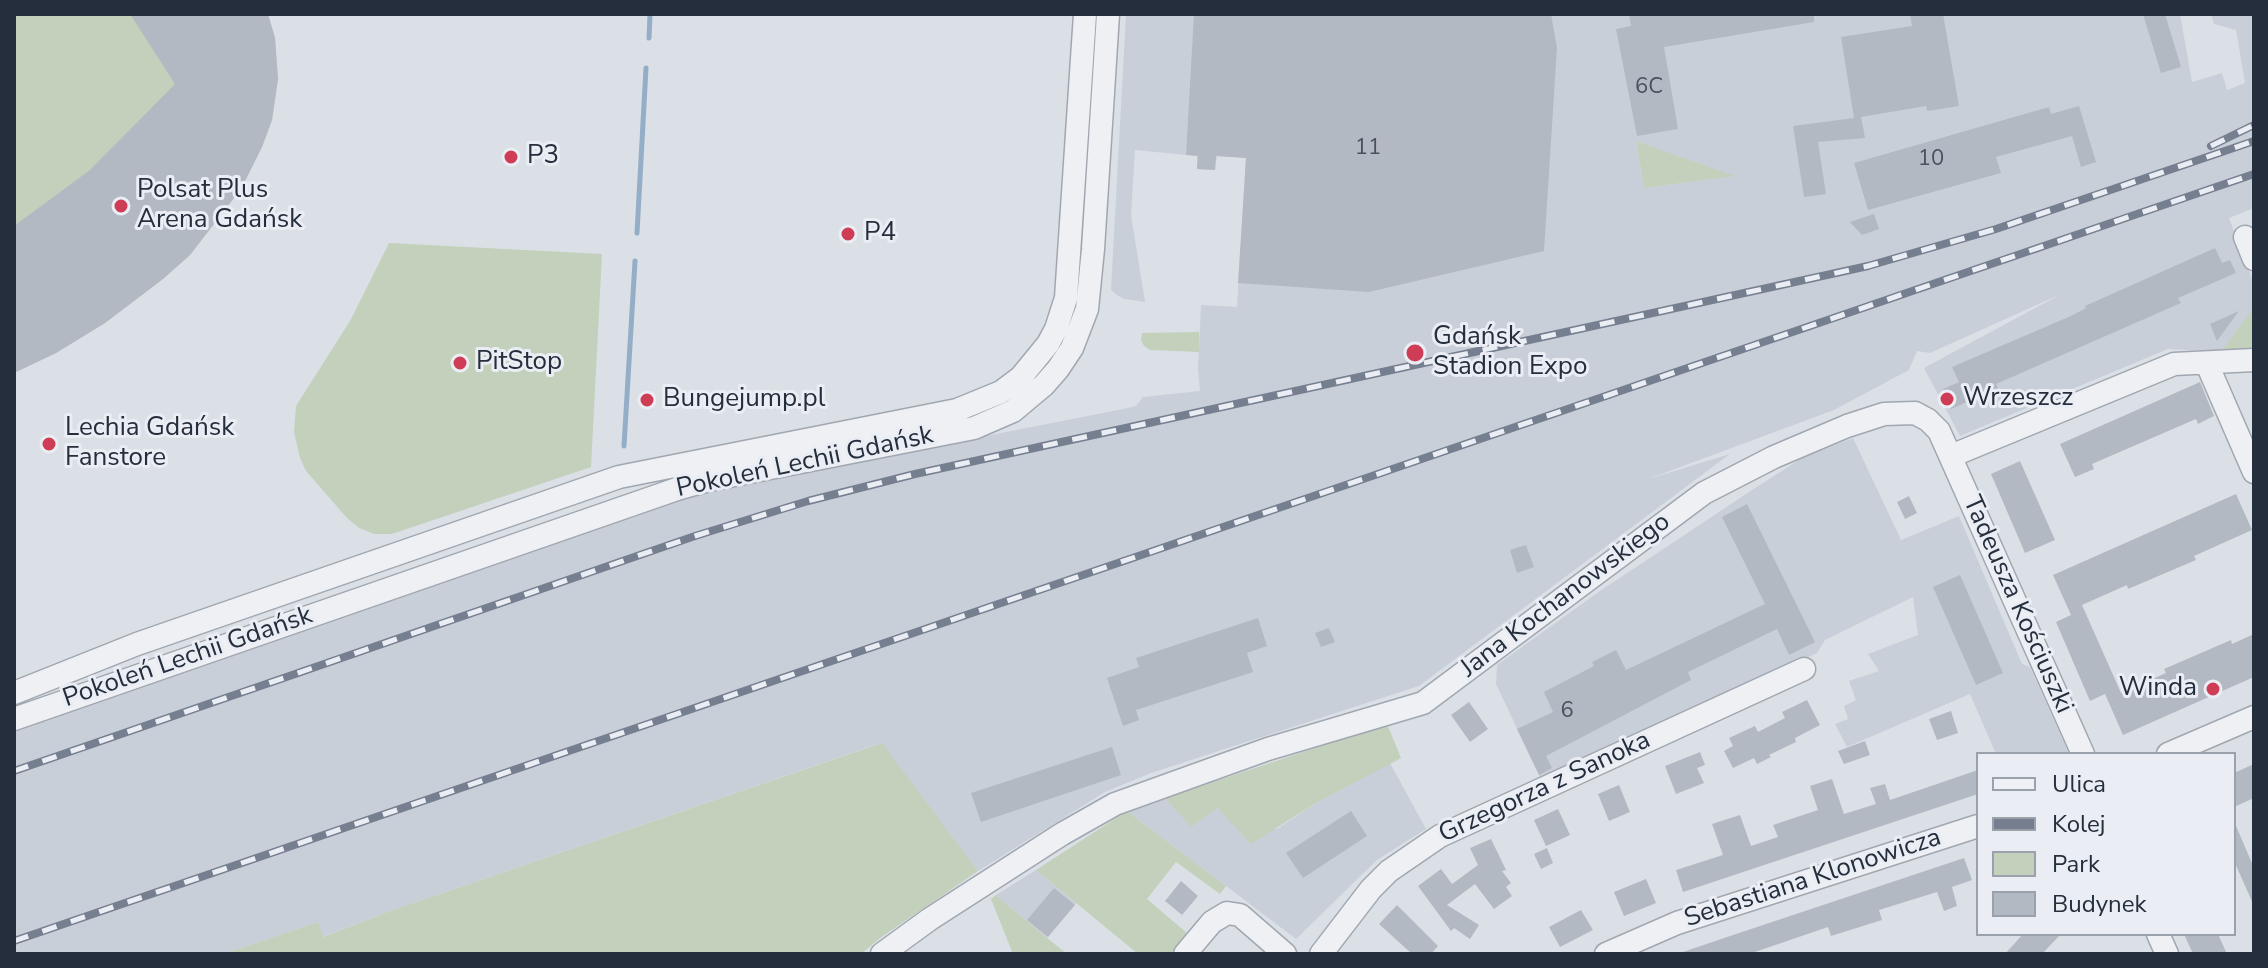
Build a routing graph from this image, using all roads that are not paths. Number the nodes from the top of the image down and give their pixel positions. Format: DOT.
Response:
graph roads {
  1 [pos="1085,14"];
  2 [pos="1108,14"];
  3 [pos="2245,237"];
  4 [pos="2254,259"];
  5 [pos="1068,277"];
  6 [pos="1091,280"];
  7 [pos="2254,360"];
  8 [pos="2207,364"];
  9 [pos="1951,456"];
  10 [pos="2254,472"];
  11 [pos="606,481"];
  12 [pos="615,510"];
  13 [pos="318,581"];
  14 [pos="328,609"];
  15 [pos="79,666"];
  16 [pos="1804,669"];
  17 [pos="90,692"];
  18 [pos="14,693"];
  19 [pos="2254,717"];
  20 [pos="14,719"];
  21 [pos="2082,752"];
  22 [pos="2173,752"];
  23 [pos="1976,827"];
  24 [pos="882,954"];
  25 [pos="1185,954"];
  26 [pos="1285,954"];
  27 [pos="1321,954"];
  28 [pos="1606,954"];
  1 -- 5 [label="street, Pokoleń Lechii Gdańsk"];
  2 -- 6 [label="street, Pokoleń Lechii Gdańsk"];
  3 -- 4 [label="street"];
  5 -- 6 [label="street"];
  5 -- 11 [label="street, Pokoleń Lechii Gdańsk"];
  6 -- 12 [label="street, Pokoleń Lechii Gdańsk"];
  7 -- 8 [label="street"];
  8 -- 9 [label="street"];
  8 -- 10 [label="street"];
  9 -- 21 [label="street, Tadeusza Kościuszki"];
  9 -- 24 [label="street, Jana Kochanowskiego"];
  11 -- 12 [label="street"];
  11 -- 13 [label="street, Pokoleń Lechii Gdańsk"];
  12 -- 14 [label="street, Pokoleń Lechii Gdańsk"];
  13 -- 14 [label="street"];
  13 -- 15 [label="street, Pokoleń Lechii Gdańsk"];
  14 -- 17 [label="street, Pokoleń Lechii Gdańsk"];
  15 -- 17 [label="street"];
  15 -- 18 [label="street, Pokoleń Lechii Gdańsk"];
  16 -- 27 [label="street, Grzegorza z Sanoka"];
  17 -- 20 [label="street, Pokoleń Lechii Gdańsk"];
  19 -- 22 [label="street"];
  23 -- 28 [label="street, Sebastiana Klonowicza"];
  25 -- 26 [label="street"];
}
